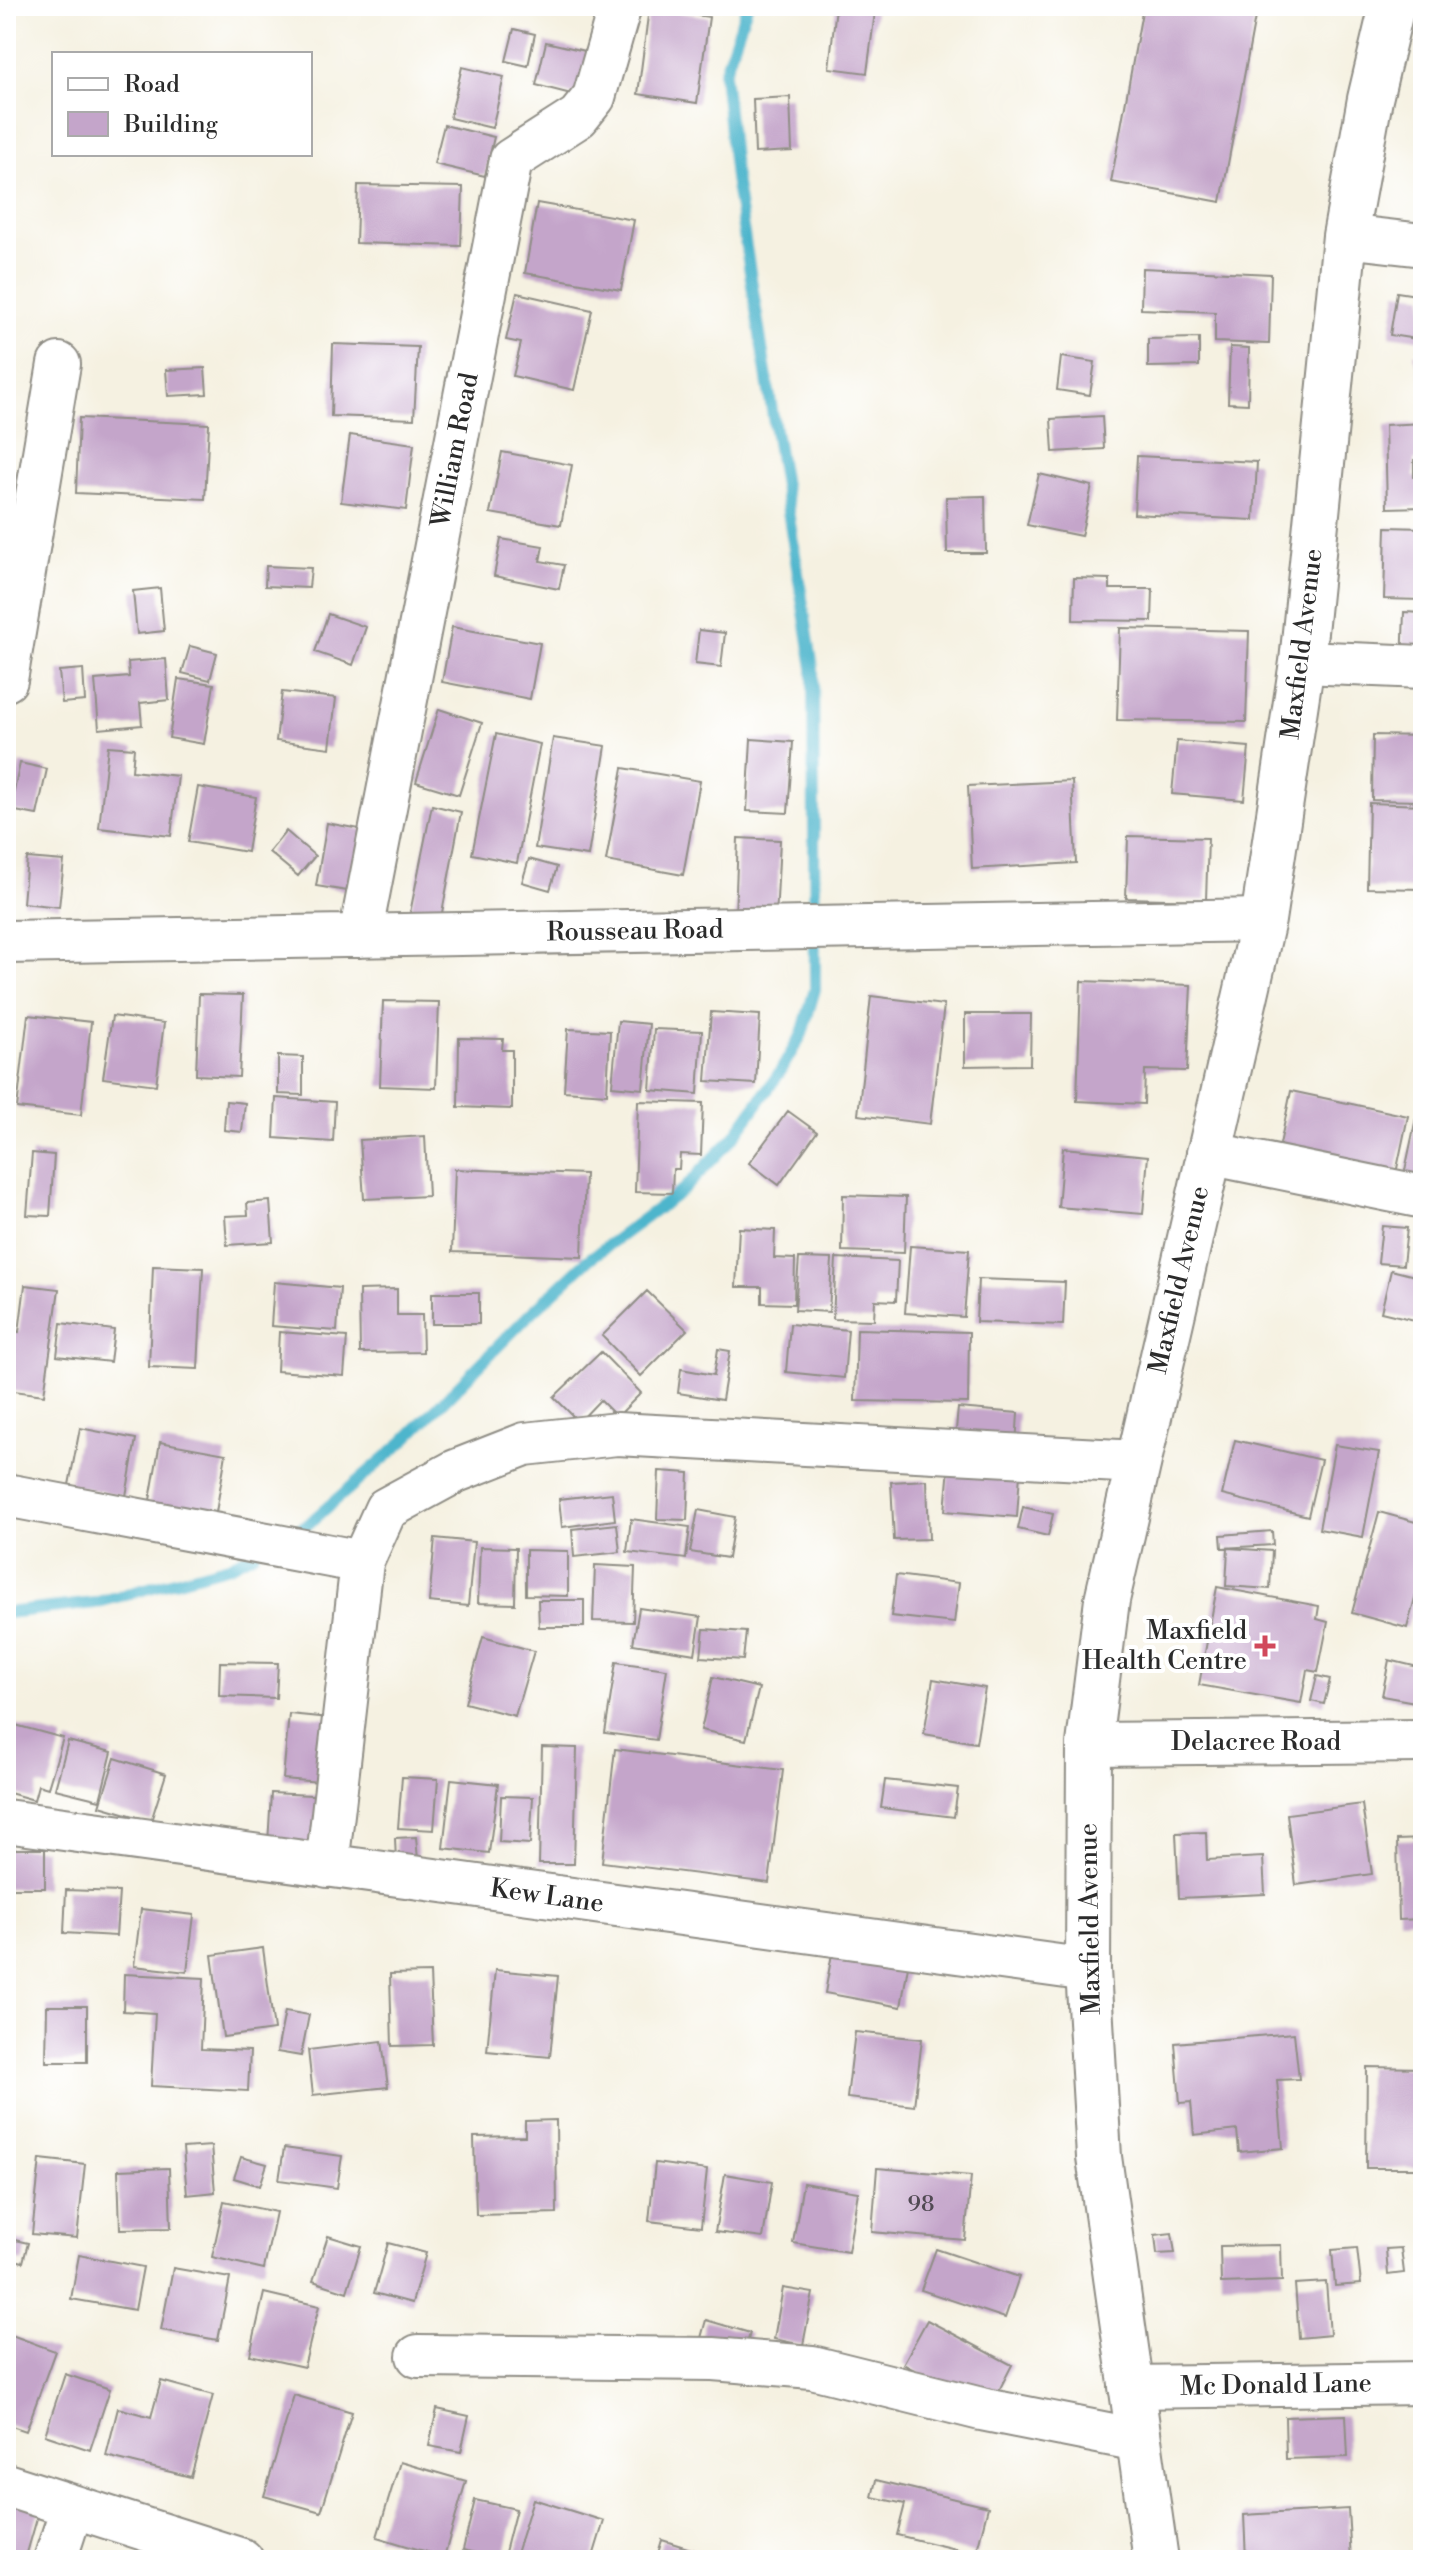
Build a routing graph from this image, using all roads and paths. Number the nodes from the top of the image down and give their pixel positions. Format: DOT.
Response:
graph roads {
  1 [pos="620,6"];
  2 [pos="1392,6"];
  3 [pos="1345,236"];
  4 [pos="1423,245"];
  5 [pos="59,364"];
  6 [pos="1302,662"];
  7 [pos="1423,667"];
  8 [pos="6,680"];
  9 [pos="1263,920"];
  10 [pos="360,936"];
  11 [pos="6,942"];
  12 [pos="1208,1153"];
  13 [pos="1423,1197"];
  14 [pos="1138,1462"];
  15 [pos="6,1495"];
  16 [pos="362,1562"];
  17 [pos="1423,1741"];
  18 [pos="1089,1744"];
  19 [pos="6,1821"];
  20 [pos="327,1866"];
  21 [pos="1088,1970"];
  22 [pos="418,2356"];
  23 [pos="1423,2383"];
  24 [pos="1130,2387"];
  25 [pos="1138,2440"];
  26 [pos="6,2485"];
  27 [pos="72,2508"];
  28 [pos="55,2560"];
  29 [pos="242,2560"];
  30 [pos="1156,2560"];
  1 -- 10 [label="street, William Road"];
  2 -- 3 [label="main road, Maxfield Avenue"];
  3 -- 4 [label="street"];
  3 -- 6 [label="main road, Maxfield Avenue"];
  5 -- 8 [label="street"];
  6 -- 7 [label="street"];
  6 -- 9 [label="main road, Maxfield Avenue"];
  9 -- 10 [label="street, Rousseau Road"];
  9 -- 12 [label="main road, Maxfield Avenue"];
  10 -- 11 [label="street, Rousseau Road"];
  12 -- 13 [label="street"];
  12 -- 14 [label="main road, Maxfield Avenue"];
  14 -- 16 [label="street"];
  14 -- 18 [label="main road, Maxfield Avenue"];
  15 -- 16 [label="street"];
  16 -- 20 [label="street"];
  17 -- 18 [label="street, Delacree Road"];
  18 -- 21 [label="main road, Maxfield Avenue"];
  19 -- 20 [label="street, Kew Lane"];
  20 -- 21 [label="street, Kew Lane"];
  21 -- 24 [label="main road, Maxfield Avenue"];
  22 -- 25 [label="street"];
  23 -- 24 [label="street, Mc Donald Lane"];
  24 -- 25 [label="main road, Maxfield Avenue"];
  25 -- 30 [label="main road, Maxfield Avenue"];
  26 -- 27 [label="street"];
  27 -- 28 [label="street"];
  27 -- 29 [label="street"];
}
